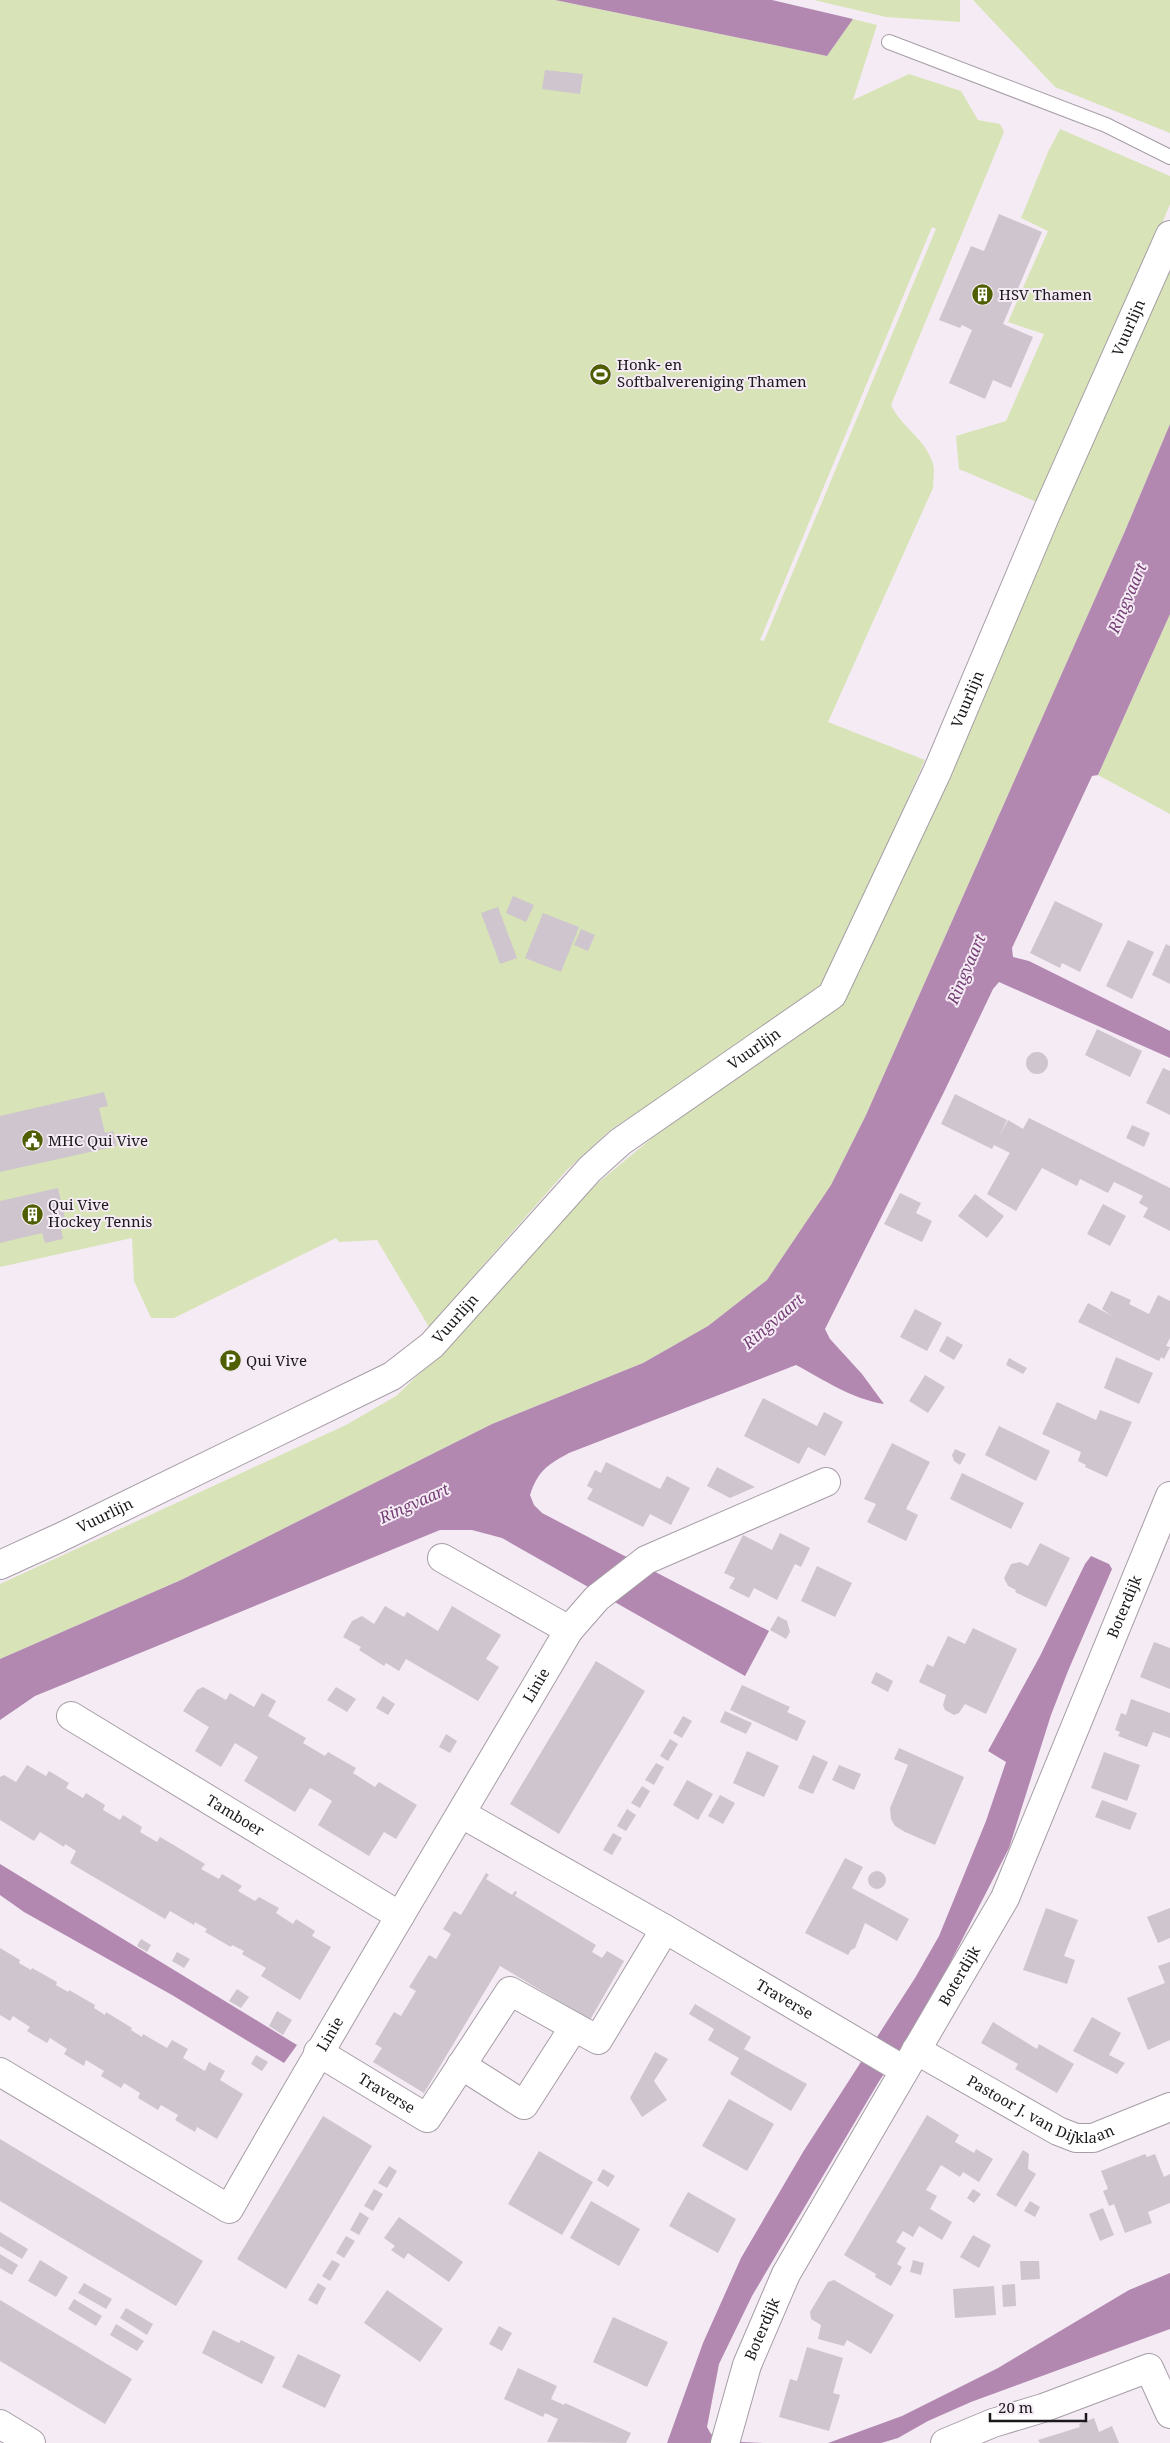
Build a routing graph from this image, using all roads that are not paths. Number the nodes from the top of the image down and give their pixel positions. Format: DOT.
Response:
graph roads {
  1 [pos="889,42"];
  2 [pos="1170,157"];
  3 [pos="1170,235"];
  4 [pos="826,1482"];
  5 [pos="1170,1496"];
  6 [pos="442,1558"];
  7 [pos="0,1565"];
  8 [pos="569,1630"];
  9 [pos="71,1716"];
  10 [pos="462,1814"];
  11 [pos="400,1916"];
  12 [pos="665,1929"];
  13 [pos="574,2027"];
  14 [pos="318,2052"];
  15 [pos="904,2062"];
  16 [pos="461,2065"];
  17 [pos="0,2072"];
  18 [pos="1170,2107"];
  19 [pos="1170,2414"];
  20 [pos="0,2424"];
  21 [pos="727,2436"];
  22 [pos="31,2443"];
  23 [pos="945,2443"];
  1 -- 2 [label="lane"];
  3 -- 7 [label="street, Vuurlijn"];
  4 -- 8 [label="street, Linie"];
  5 -- 15 [label="street, Boterdijk"];
  6 -- 8 [label="street"];
  8 -- 10 [label="street, Linie"];
  9 -- 11 [label="street, Tamboer"];
  10 -- 11 [label="street, Linie"];
  10 -- 12 [label="street, Traverse"];
  11 -- 14 [label="street, Linie"];
  12 -- 13 [label="street, Traverse"];
  12 -- 15 [label="street, Traverse"];
  13 -- 16 [label="street, Traverse"];
  13 -- 16 [label="street"];
  14 -- 16 [label="street, Traverse"];
  14 -- 17 [label="street, Linie"];
  15 -- 18 [label="street, Pastoor J. van Dijklaan"];
  15 -- 21 [label="street, Boterdijk"];
  19 -- 23 [label="street"];
  20 -- 22 [label="street"];
}
